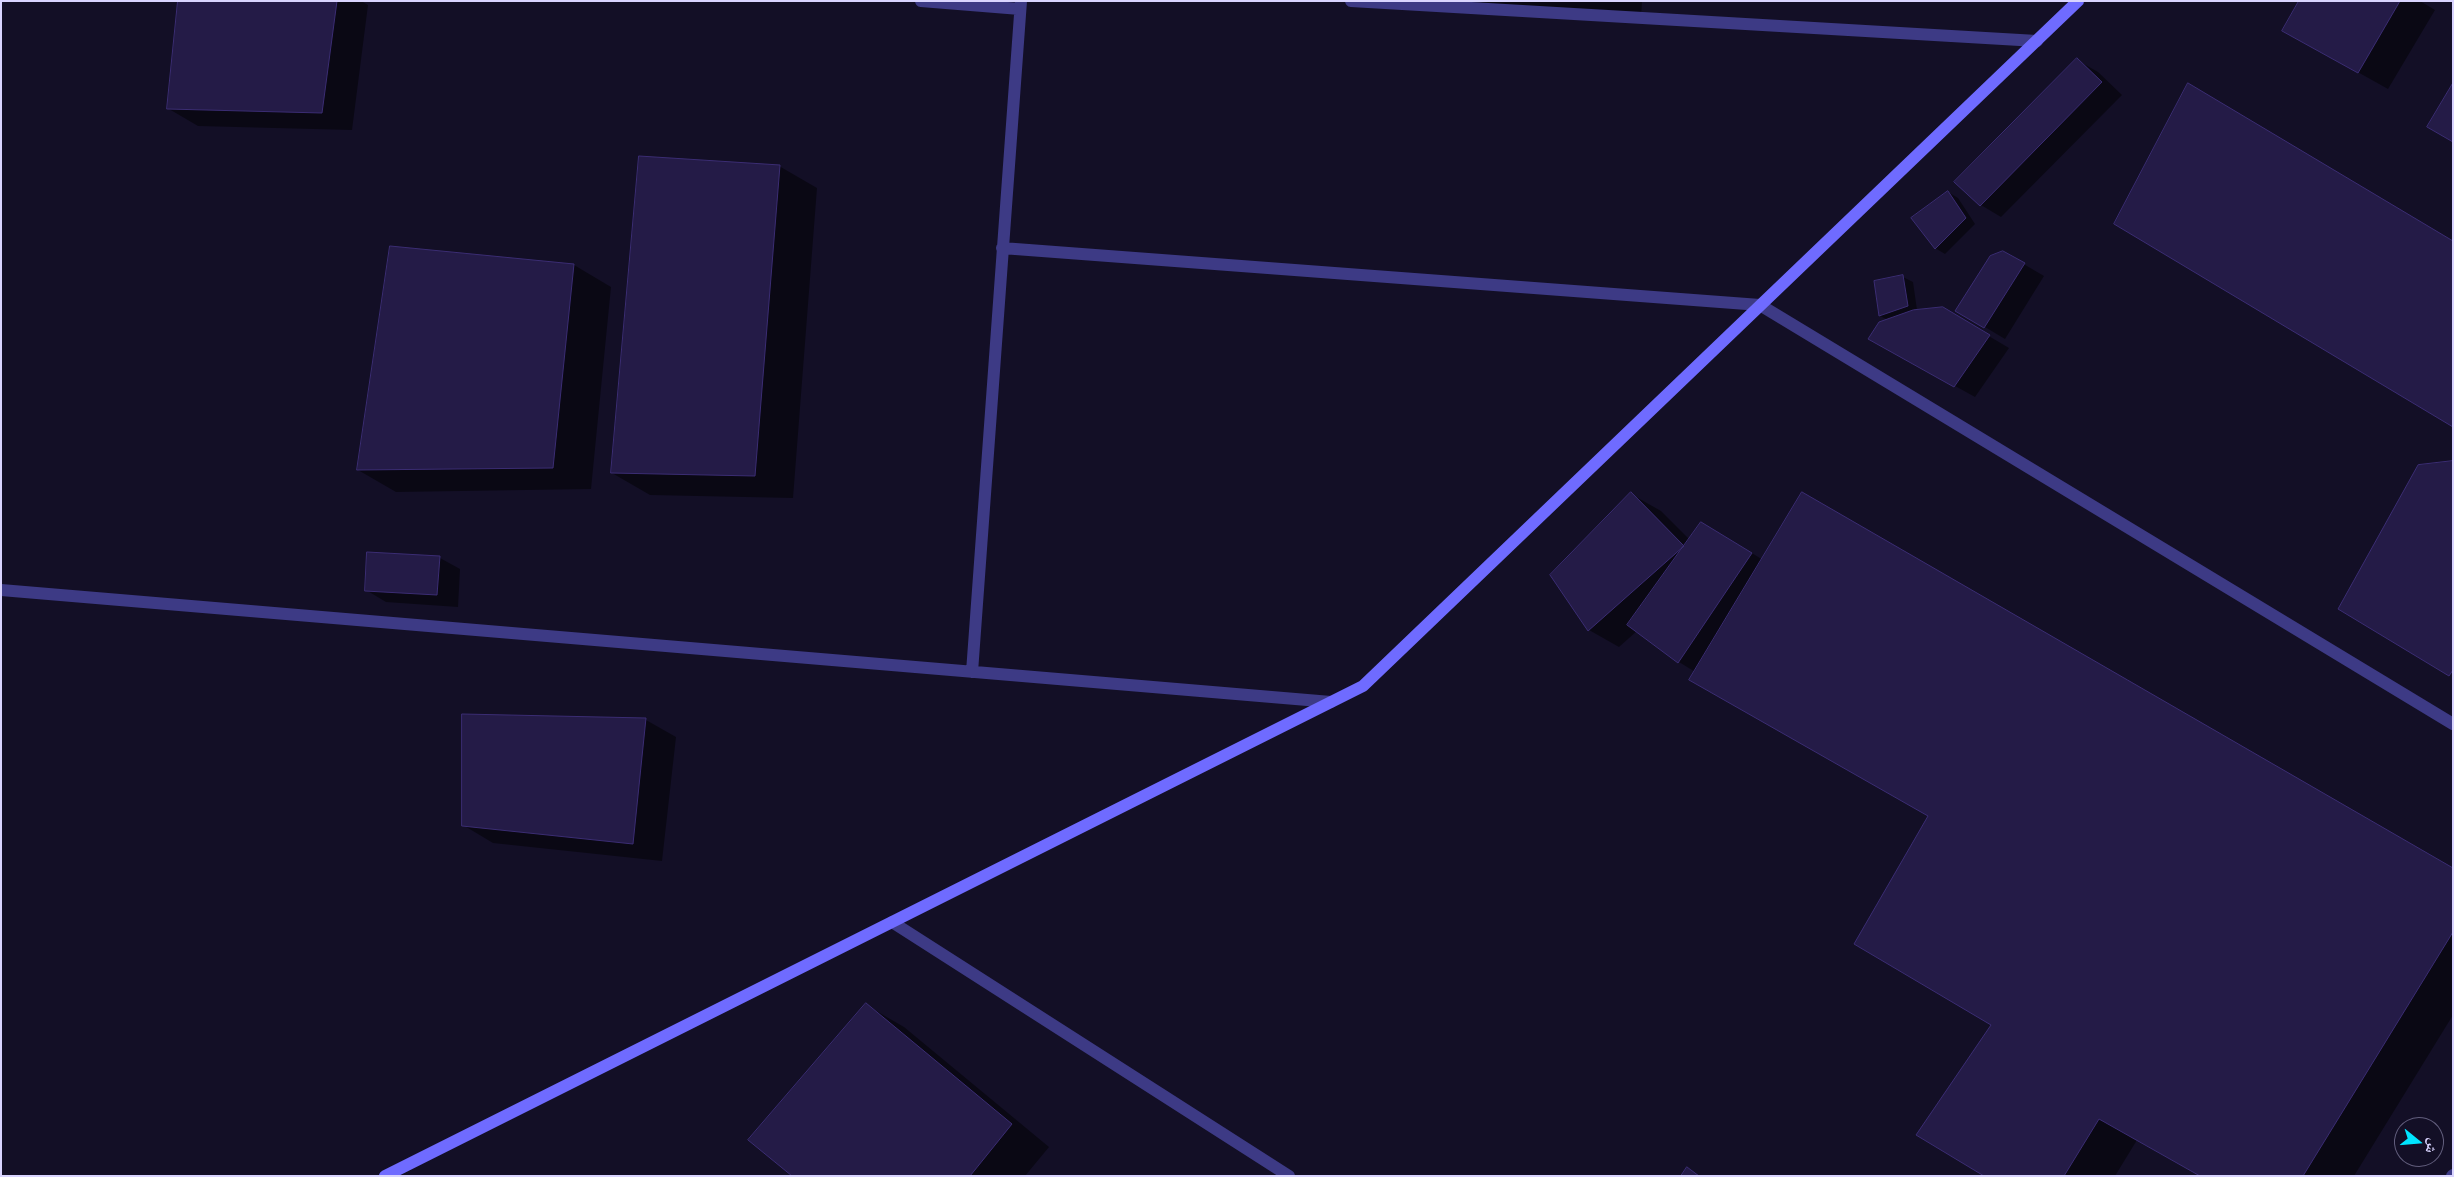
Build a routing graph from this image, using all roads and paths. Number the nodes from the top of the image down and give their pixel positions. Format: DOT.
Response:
graph roads {
  1 [pos="920,1"];
  2 [pos="1351,1"];
  3 [pos="2078,1"];
  4 [pos="1021,5"];
  5 [pos="2037,41"];
  6 [pos="1002,248"];
  7 [pos="1760,305"];
  8 [pos="1,590"];
  9 [pos="972,672"];
  10 [pos="1331,702"];
  11 [pos="2453,724"];
  12 [pos="892,922"];
  13 [pos="385,1176"];
  14 [pos="1289,1176"];
  1 -- 4 [label="street"];
  2 -- 5 [label="street"];
  3 -- 5 [label="street"];
  4 -- 6 [label="street"];
  5 -- 7 [label="street"];
  6 -- 7 [label="street"];
  6 -- 9 [label="street"];
  7 -- 10 [label="street"];
  7 -- 11 [label="street"];
  8 -- 9 [label="street"];
  9 -- 10 [label="street"];
  10 -- 12 [label="street"];
  12 -- 13 [label="street"];
  12 -- 14 [label="street"];
}
